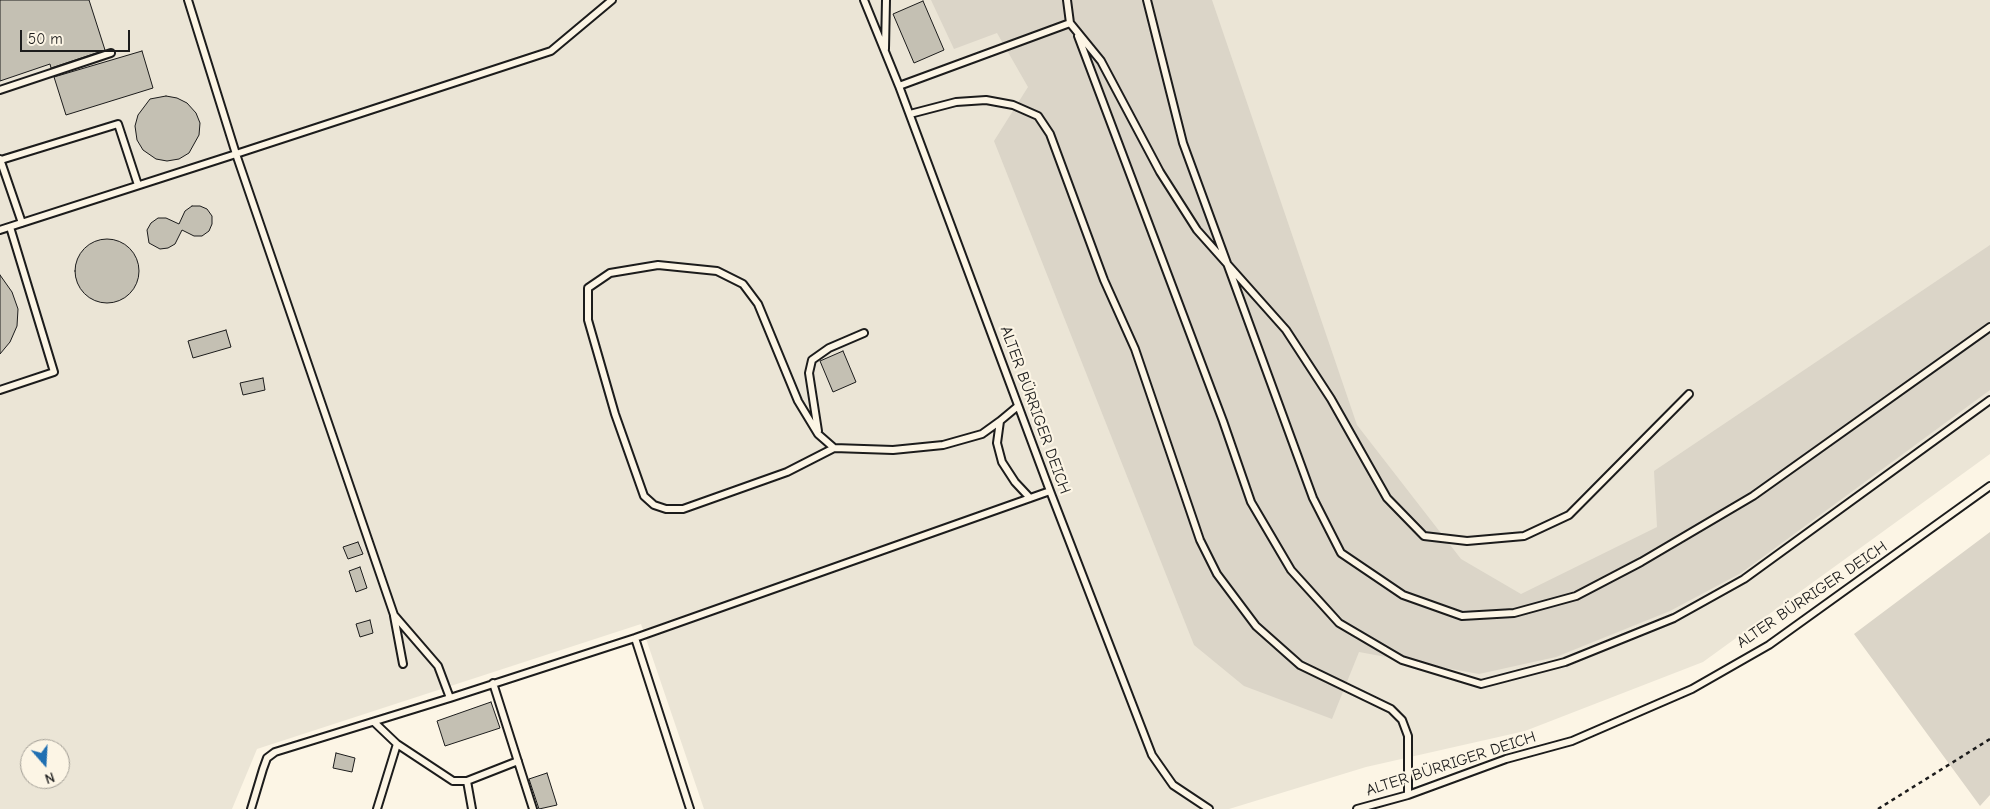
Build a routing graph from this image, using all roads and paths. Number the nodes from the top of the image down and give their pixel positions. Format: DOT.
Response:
graph roads {
  1 [pos="188,0"];
  2 [pos="612,0"];
  3 [pos="864,0"];
  4 [pos="886,0"];
  5 [pos="1067,0"];
  6 [pos="1147,0"];
  7 [pos="1070,23"];
  8 [pos="1078,36"];
  9 [pos="885,52"];
  10 [pos="111,53"];
  11 [pos="899,86"];
  12 [pos="0,90"];
  13 [pos="910,114"];
  14 [pos="236,154"];
  15 [pos="0,159"];
  16 [pos="138,186"];
  17 [pos="22,223"];
  18 [pos="10,227"];
  19 [pos="0,230"];
  20 [pos="1229,264"];
  21 [pos="1990,327"];
  22 [pos="864,333"];
  23 [pos="0,390"];
  24 [pos="1689,394"];
  25 [pos="1990,400"];
  26 [pos="1018,406"];
  27 [pos="1000,421"];
  28 [pos="818,434"];
  29 [pos="834,448"];
  30 [pos="1990,486"];
  31 [pos="1050,491"];
  32 [pos="1030,498"];
  33 [pos="394,615"];
  34 [pos="635,638"];
  35 [pos="402,664"];
  36 [pos="493,683"];
  37 [pos="450,698"];
  38 [pos="375,723"];
  39 [pos="1990,739"];
  40 [pos="397,744"];
  41 [pos="518,761"];
  42 [pos="467,781"];
  43 [pos="1408,794"];
  44 [pos="251,809"];
  45 [pos="377,809"];
  46 [pos="472,809"];
  47 [pos="533,809"];
  48 [pos="690,809"];
  49 [pos="1209,809"];
  50 [pos="1357,809"];
  51 [pos="1878,809"];
  1 -- 14 [label="lane"];
  2 -- 14 [label="lane"];
  3 -- 9 [label="lane, ALTER BÜRRIGER DEICH"];
  4 -- 9 [label="lane"];
  5 -- 7 [label="lane"];
  6 -- 20 [label="lane"];
  7 -- 8 [label="lane"];
  7 -- 11 [label="lane"];
  8 -- 20 [label="lane"];
  8 -- 25 [label="lane"];
  9 -- 11 [label="lane, ALTER BÜRRIGER DEICH"];
  10 -- 12 [label="lane"];
  11 -- 13 [label="lane, ALTER BÜRRIGER DEICH"];
  13 -- 26 [label="lane, ALTER BÜRRIGER DEICH"];
  13 -- 43 [label="lane"];
  14 -- 16 [label="lane"];
  14 -- 33 [label="lane"];
  15 -- 16 [label="lane"];
  15 -- 17 [label="lane"];
  16 -- 17 [label="lane"];
  17 -- 18 [label="lane"];
  18 -- 19 [label="lane"];
  18 -- 23 [label="lane"];
  20 -- 21 [label="lane"];
  20 -- 24 [label="lane"];
  22 -- 28 [label="lane"];
  26 -- 27 [label="lane"];
  26 -- 31 [label="lane, ALTER BÜRRIGER DEICH"];
  27 -- 29 [label="lane"];
  27 -- 32 [label="lane"];
  28 -- 29 [label="lane"];
  28 -- 29 [label="lane"];
  30 -- 43 [label="lane, ALTER BÜRRIGER DEICH"];
  31 -- 32 [label="lane"];
  31 -- 49 [label="lane, ALTER BÜRRIGER DEICH"];
  32 -- 34 [label="lane"];
  33 -- 35 [label="lane"];
  33 -- 37 [label="lane"];
  34 -- 36 [label="lane"];
  34 -- 48 [label="lane"];
  36 -- 37 [label="lane"];
  36 -- 41 [label="lane"];
  37 -- 38 [label="lane"];
  38 -- 40 [label="lane"];
  38 -- 44 [label="lane"];
  39 -- 51 [label="path"];
  40 -- 42 [label="lane"];
  40 -- 45 [label="lane"];
  41 -- 42 [label="lane"];
  41 -- 47 [label="lane"];
  42 -- 46 [label="lane"];
  43 -- 50 [label="lane, ALTER BÜRRIGER DEICH"];
}
